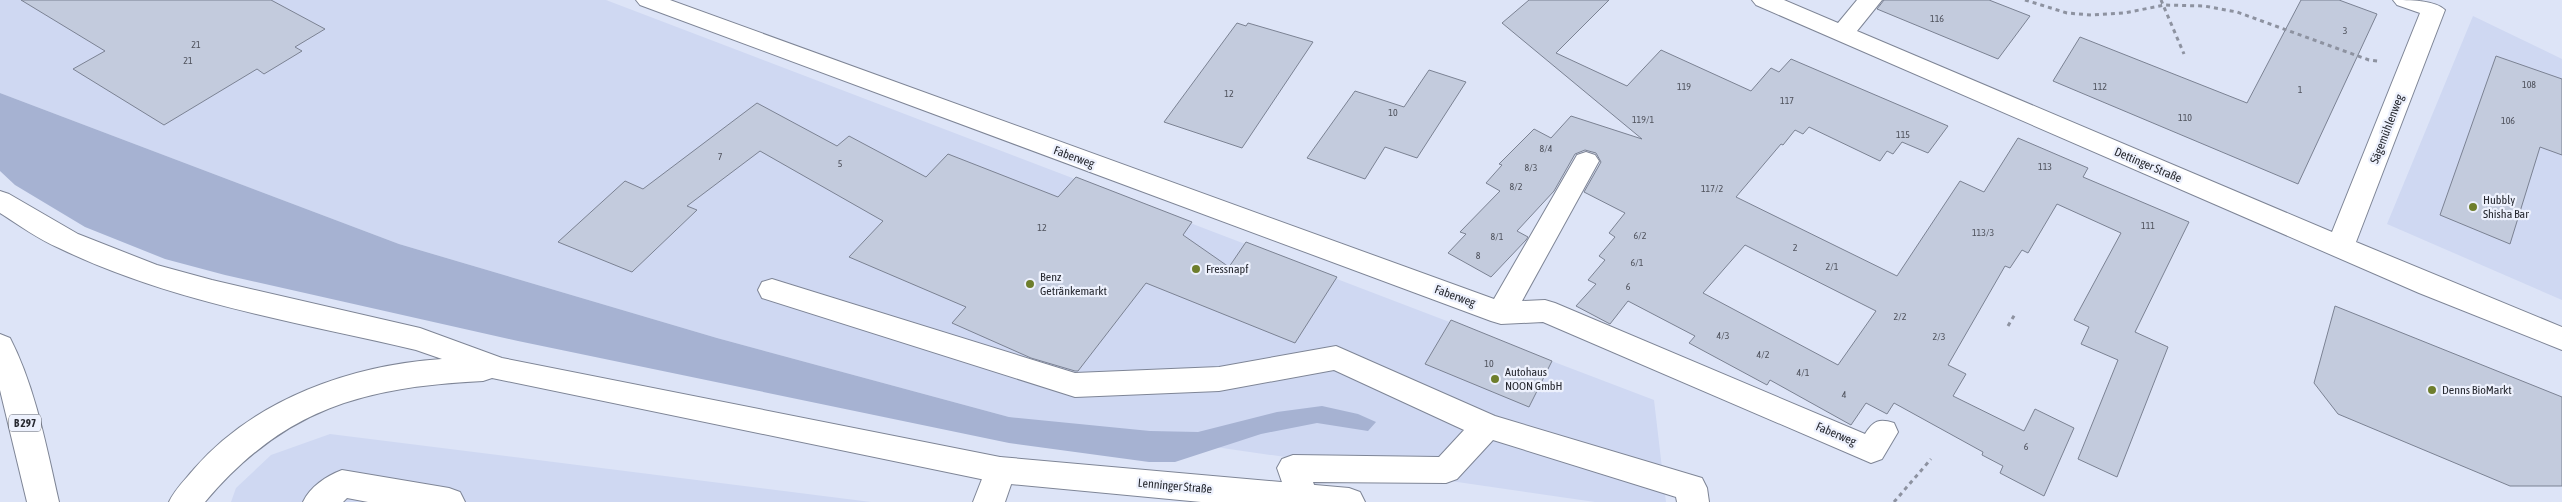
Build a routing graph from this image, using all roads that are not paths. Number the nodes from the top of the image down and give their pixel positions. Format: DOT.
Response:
graph roads {
  1 [pos="648,0"];
  2 [pos="1764,0"];
  3 [pos="1870,0"];
  4 [pos="2405,0"];
  5 [pos="1842,33"];
  6 [pos="1586,161"];
  7 [pos="0,201"];
  8 [pos="2340,248"];
  9 [pos="772,290"];
  10 [pos="1501,313"];
  11 [pos="2534,328"];
  12 [pos="2562,339"];
  13 [pos="2562,344"];
  14 [pos="0,346"];
  15 [pos="500,369"];
  16 [pos="1487,426"];
  17 [pos="1883,432"];
  18 [pos="1000,470"];
  19 [pos="1303,498"];
  20 [pos="43,502"];
  21 [pos="185,502"];
  22 [pos="318,502"];
  23 [pos="449,502"];
  24 [pos="989,502"];
  25 [pos="1349,502"];
  26 [pos="1692,502"];
  1 -- 10 [label="street, Faberweg"];
  2 -- 5 [label="street, Dettinger Straße"];
  3 -- 5 [label="street"];
  4 -- 8 [label="street, Sägemühlenweg"];
  5 -- 8 [label="street, Dettinger Straße"];
  6 -- 10 [label="street"];
  7 -- 15 [label="street"];
  8 -- 11 [label="street, Dettinger Straße"];
  9 -- 16 [label="street"];
  10 -- 17 [label="street, Faberweg"];
  11 -- 12 [label="street, Dettinger Straße"];
  11 -- 13 [label="street, Dettinger Straße"];
  14 -- 20 [label="street, B 297"];
  15 -- 18 [label="street, Lenninger Straße"];
  15 -- 21 [label="street"];
  16 -- 19 [label="street"];
  16 -- 26 [label="street"];
  18 -- 19 [label="street, Lenninger Straße"];
  18 -- 24 [label="street"];
  19 -- 25 [label="street, Lenninger Straße"];
  22 -- 23 [label="street"];
}
